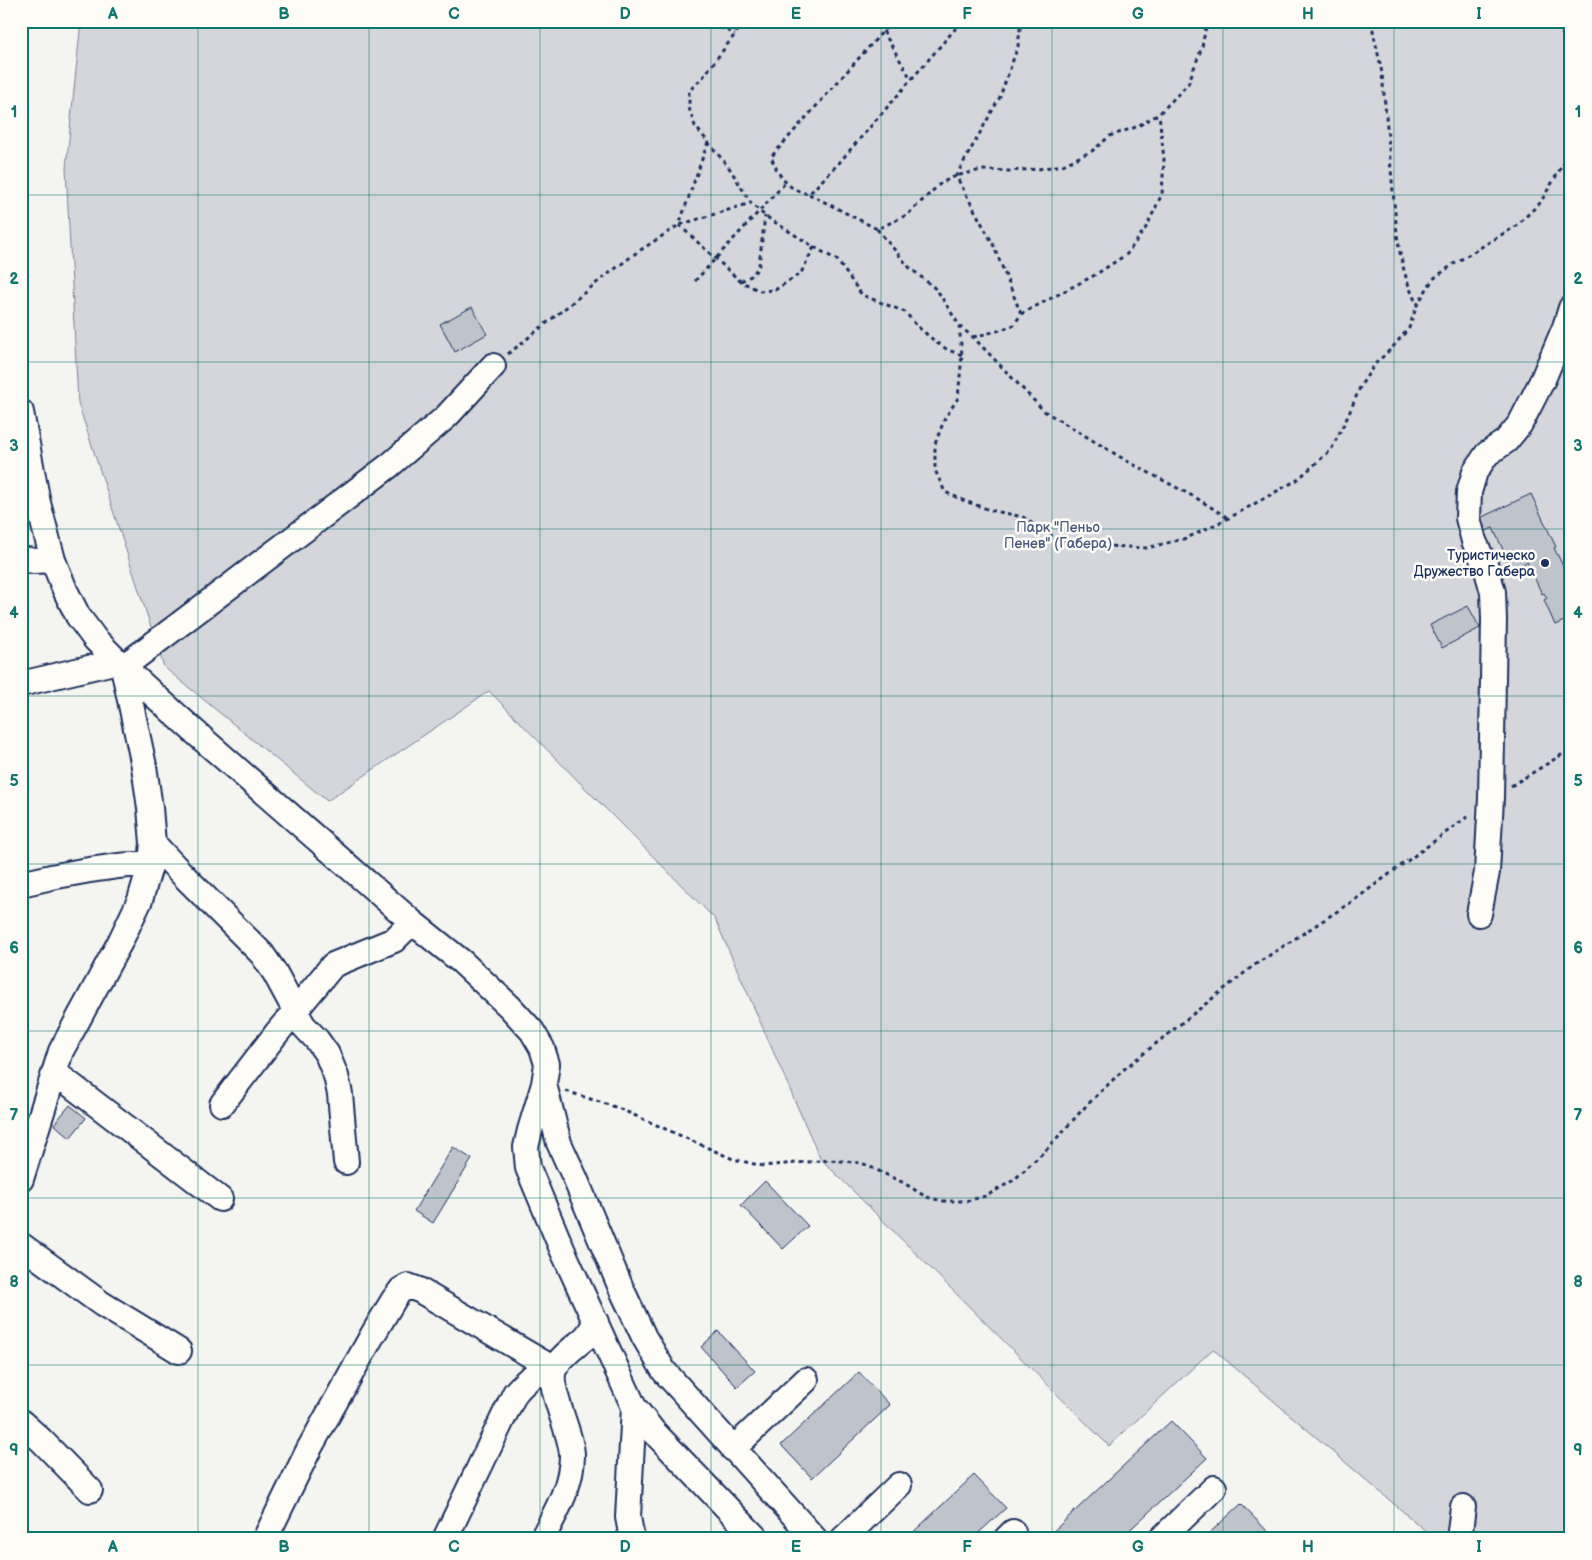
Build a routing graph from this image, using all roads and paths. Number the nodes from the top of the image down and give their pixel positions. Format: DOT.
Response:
graph roads {
  1 [pos="705,21"];
  2 [pos="746,21"];
  3 [pos="892,21"];
  4 [pos="962,21"];
  5 [pos="1021,21"];
  6 [pos="1206,21"];
  7 [pos="1371,21"];
  8 [pos="1551,21"];
  9 [pos="883,31"];
  10 [pos="735,34"];
  11 [pos="1571,44"];
  12 [pos="911,79"];
  13 [pos="1159,114"];
  14 [pos="708,142"];
  15 [pos="1571,152"];
  16 [pos="956,176"];
  17 [pos="786,182"];
  18 [pos="809,194"];
  19 [pos="751,204"];
  20 [pos="759,211"];
  21 [pos="765,216"];
  22 [pos="679,225"];
  23 [pos="877,229"];
  24 [pos="814,247"];
  25 [pos="716,259"];
  26 [pos="695,281"];
  27 [pos="740,281"];
  28 [pos="1417,305"];
  29 [pos="1571,308"];
  30 [pos="1021,314"];
  31 [pos="959,326"];
  32 [pos="973,337"];
  33 [pos="962,355"];
  34 [pos="494,366"];
  35 [pos="21,412"];
  36 [pos="1229,518"];
  37 [pos="21,559"];
  38 [pos="53,560"];
  39 [pos="121,664"];
  40 [pos="21,684"];
  41 [pos="1571,750"];
  42 [pos="1491,798"];
  43 [pos="152,853"];
  44 [pos="21,884"];
  45 [pos="1479,914"];
  46 [pos="412,922"];
  47 [pos="295,1012"];
  48 [pos="54,1072"];
  49 [pos="544,1084"];
  50 [pos="222,1104"];
  51 [pos="346,1162"];
  52 [pos="21,1179"];
  53 [pos="220,1199"];
  54 [pos="21,1245"];
  55 [pos="596,1322"];
  56 [pos="179,1351"];
  57 [pos="554,1369"];
  58 [pos="806,1380"];
  59 [pos="634,1407"];
  60 [pos="21,1422"];
  61 [pos="733,1449"];
  62 [pos="899,1485"];
  63 [pos="1214,1488"];
  64 [pos="90,1490"];
  65 [pos="1463,1508"];
  66 [pos="265,1539"];
  67 [pos="445,1539"];
  68 [pos="542,1539"];
  69 [pos="632,1539"];
  70 [pos="757,1539"];
  71 [pos="815,1539"];
  72 [pos="844,1539"];
  73 [pos="1161,1539"];
  74 [pos="1459,1539"];
  1 -- 10 [label="path"];
  2 -- 10 [label="path"];
  3 -- 9 [label="path"];
  4 -- 12 [label="path"];
  5 -- 16 [label="path"];
  6 -- 13 [label="path"];
  7 -- 28 [label="path"];
  8 -- 11 [label="path"];
  9 -- 12 [label="path"];
  9 -- 17 [label="path"];
  10 -- 14 [label="path"];
  12 -- 18 [label="path"];
  13 -- 16 [label="path"];
  13 -- 30 [label="path"];
  14 -- 19 [label="path"];
  14 -- 22 [label="path"];
  15 -- 28 [label="path"];
  16 -- 23 [label="path"];
  16 -- 30 [label="path"];
  17 -- 18 [label="path"];
  17 -- 20 [label="path"];
  18 -- 23 [label="path"];
  19 -- 20 [label="path"];
  19 -- 22 [label="path"];
  20 -- 21 [label="path"];
  20 -- 25 [label="path"];
  21 -- 24 [label="path"];
  21 -- 27 [label="path"];
  22 -- 25 [label="path"];
  22 -- 34 [label="path"];
  23 -- 31 [label="path"];
  24 -- 27 [label="path"];
  24 -- 33 [label="path"];
  25 -- 26 [label="path"];
  25 -- 27 [label="path"];
  28 -- 36 [label="path"];
  29 -- 42 [label="street"];
  30 -- 32 [label="path"];
  31 -- 32 [label="path"];
  31 -- 33 [label="path"];
  32 -- 36 [label="path"];
  33 -- 36 [label="path"];
  34 -- 39 [label="street"];
  35 -- 38 [label="street"];
  37 -- 38 [label="street"];
  38 -- 39 [label="street"];
  39 -- 40 [label="street"];
  39 -- 43 [label="street"];
  39 -- 46 [label="street"];
  41 -- 42 [label="path"];
  42 -- 45 [label="street"];
  42 -- 49 [label="path"];
  43 -- 44 [label="street"];
  43 -- 47 [label="street"];
  43 -- 48 [label="street"];
  46 -- 47 [label="street"];
  46 -- 49 [label="street"];
  47 -- 50 [label="street"];
  47 -- 51 [label="street"];
  48 -- 52 [label="street"];
  48 -- 53 [label="street"];
  49 -- 55 [label="street"];
  49 -- 61 [label="street"];
  54 -- 56 [label="street"];
  55 -- 57 [label="street"];
  55 -- 59 [label="street"];
  57 -- 66 [label="street"];
  57 -- 67 [label="street"];
  57 -- 68 [label="street"];
  58 -- 61 [label="street"];
  59 -- 69 [label="street"];
  59 -- 70 [label="street"];
  60 -- 64 [label="street"];
  61 -- 71 [label="street"];
  62 -- 72 [label="street"];
  63 -- 73 [label="street"];
  65 -- 74 [label="street"];
}
